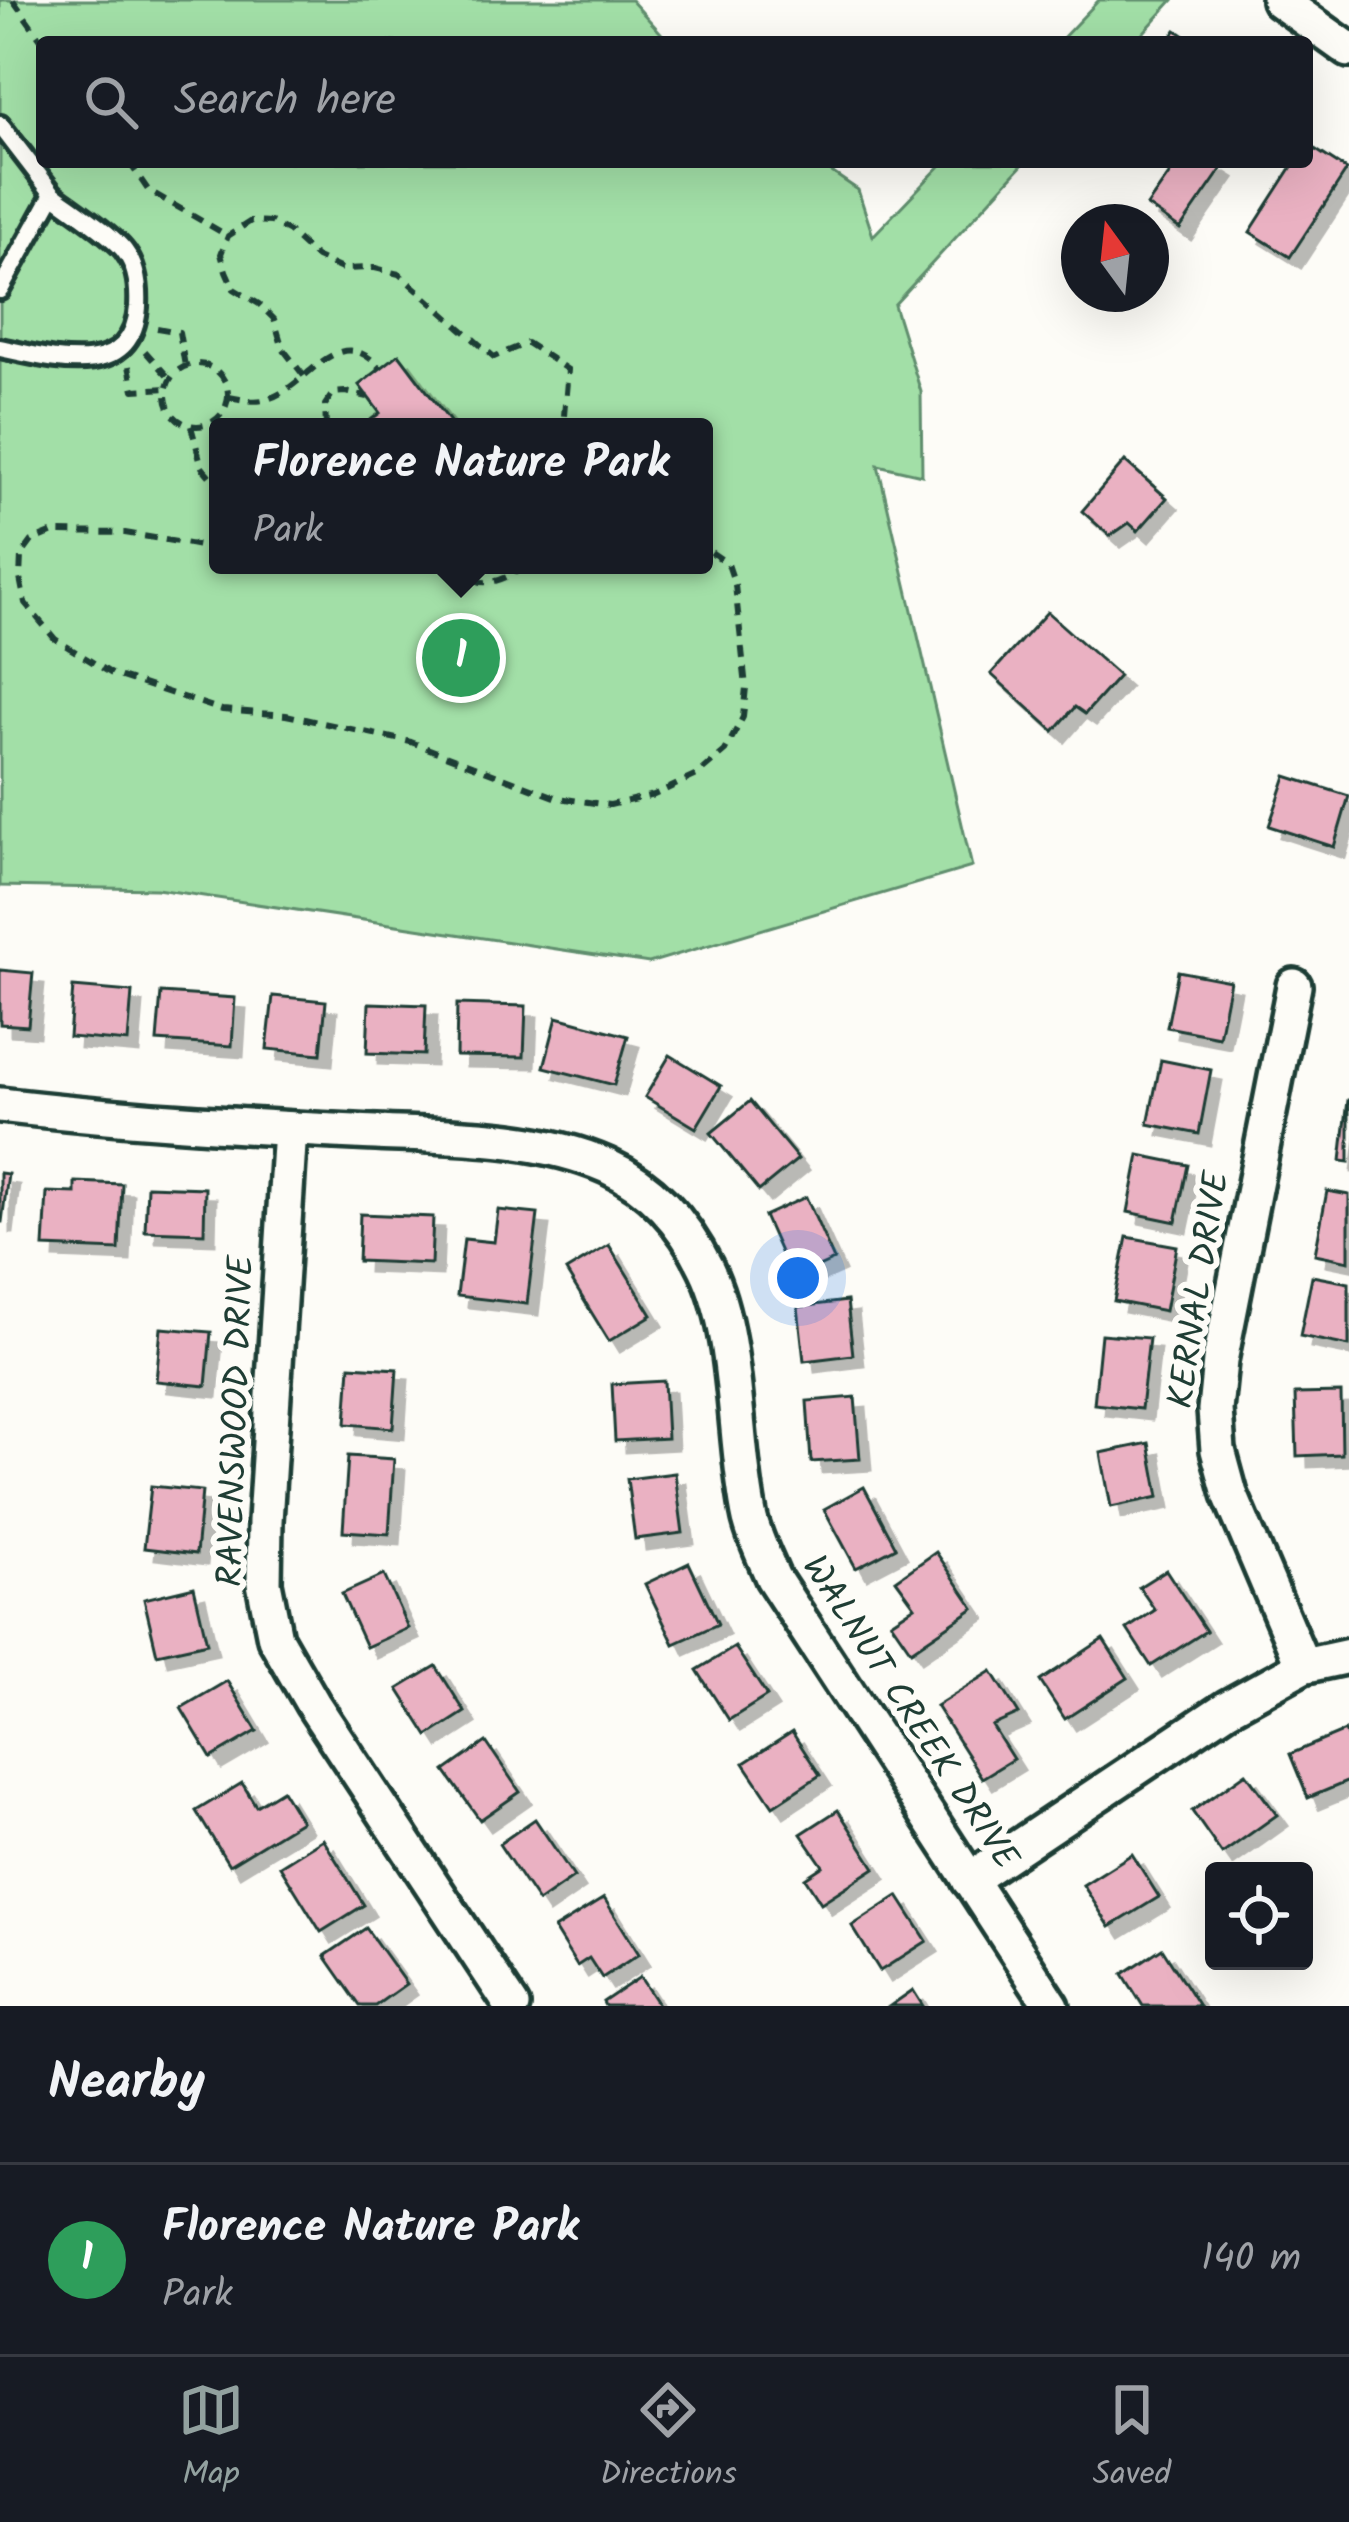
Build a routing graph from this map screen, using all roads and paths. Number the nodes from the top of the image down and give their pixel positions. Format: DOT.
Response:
graph roads {
  1 [pos="13,0"];
  2 [pos="1279,0"];
  3 [pos="39,36"];
  4 [pos="1349,50"];
  5 [pos="0,125"];
  6 [pos="133,168"];
  7 [pos="52,194"];
  8 [pos="228,236"];
  9 [pos="0,290"];
  10 [pos="137,314"];
  11 [pos="129,337"];
  12 [pos="0,349"];
  13 [pos="111,356"];
  14 [pos="185,366"];
  15 [pos="380,368"];
  16 [pos="304,376"];
  17 [pos="168,383"];
  18 [pos="229,397"];
  19 [pos="368,397"];
  20 [pos="216,418"];
  21 [pos="326,418"];
  22 [pos="563,418"];
  23 [pos="209,423"];
  24 [pos="191,425"];
  25 [pos="209,475"];
  26 [pos="209,547"];
  27 [pos="713,554"];
  28 [pos="464,574"];
  29 [pos="512,574"];
  30 [pos="1294,986"];
  31 [pos="0,1106"];
  32 [pos="290,1129"];
  33 [pos="1349,1655"];
  34 [pos="1304,1666"];
  35 [pos="970,1880"];
  36 [pos="512,2006"];
  37 [pos="1052,2006"];
  1 -- 3 [label="path"];
  2 -- 4 [label="street"];
  5 -- 7 [label="lane"];
  6 -- 8 [label="path"];
  7 -- 9 [label="lane"];
  7 -- 10 [label="lane"];
  8 -- 16 [label="path"];
  8 -- 22 [label="path"];
  10 -- 11 [label="lane"];
  10 -- 14 [label="path"];
  11 -- 13 [label="lane"];
  11 -- 17 [label="path"];
  12 -- 13 [label="lane"];
  13 -- 17 [label="path"];
  14 -- 17 [label="path"];
  14 -- 18 [label="path"];
  15 -- 16 [label="path"];
  16 -- 18 [label="path"];
  17 -- 24 [label="path"];
  18 -- 20 [label="path"];
  19 -- 21 [label="path"];
  23 -- 24 [label="path"];
  24 -- 25 [label="path"];
  26 -- 27 [label="path"];
  28 -- 29 [label="path"];
  30 -- 34 [label="street, KERNAL DRIVE"];
  31 -- 32 [label="street, WALNUT CREEK DRIVE"];
  32 -- 35 [label="street, WALNUT CREEK DRIVE"];
  32 -- 36 [label="street, RAVENSWOOD DRIVE"];
  33 -- 34 [label="street"];
  34 -- 35 [label="street"];
  35 -- 37 [label="street, WALNUT CREEK DRIVE"];
}
